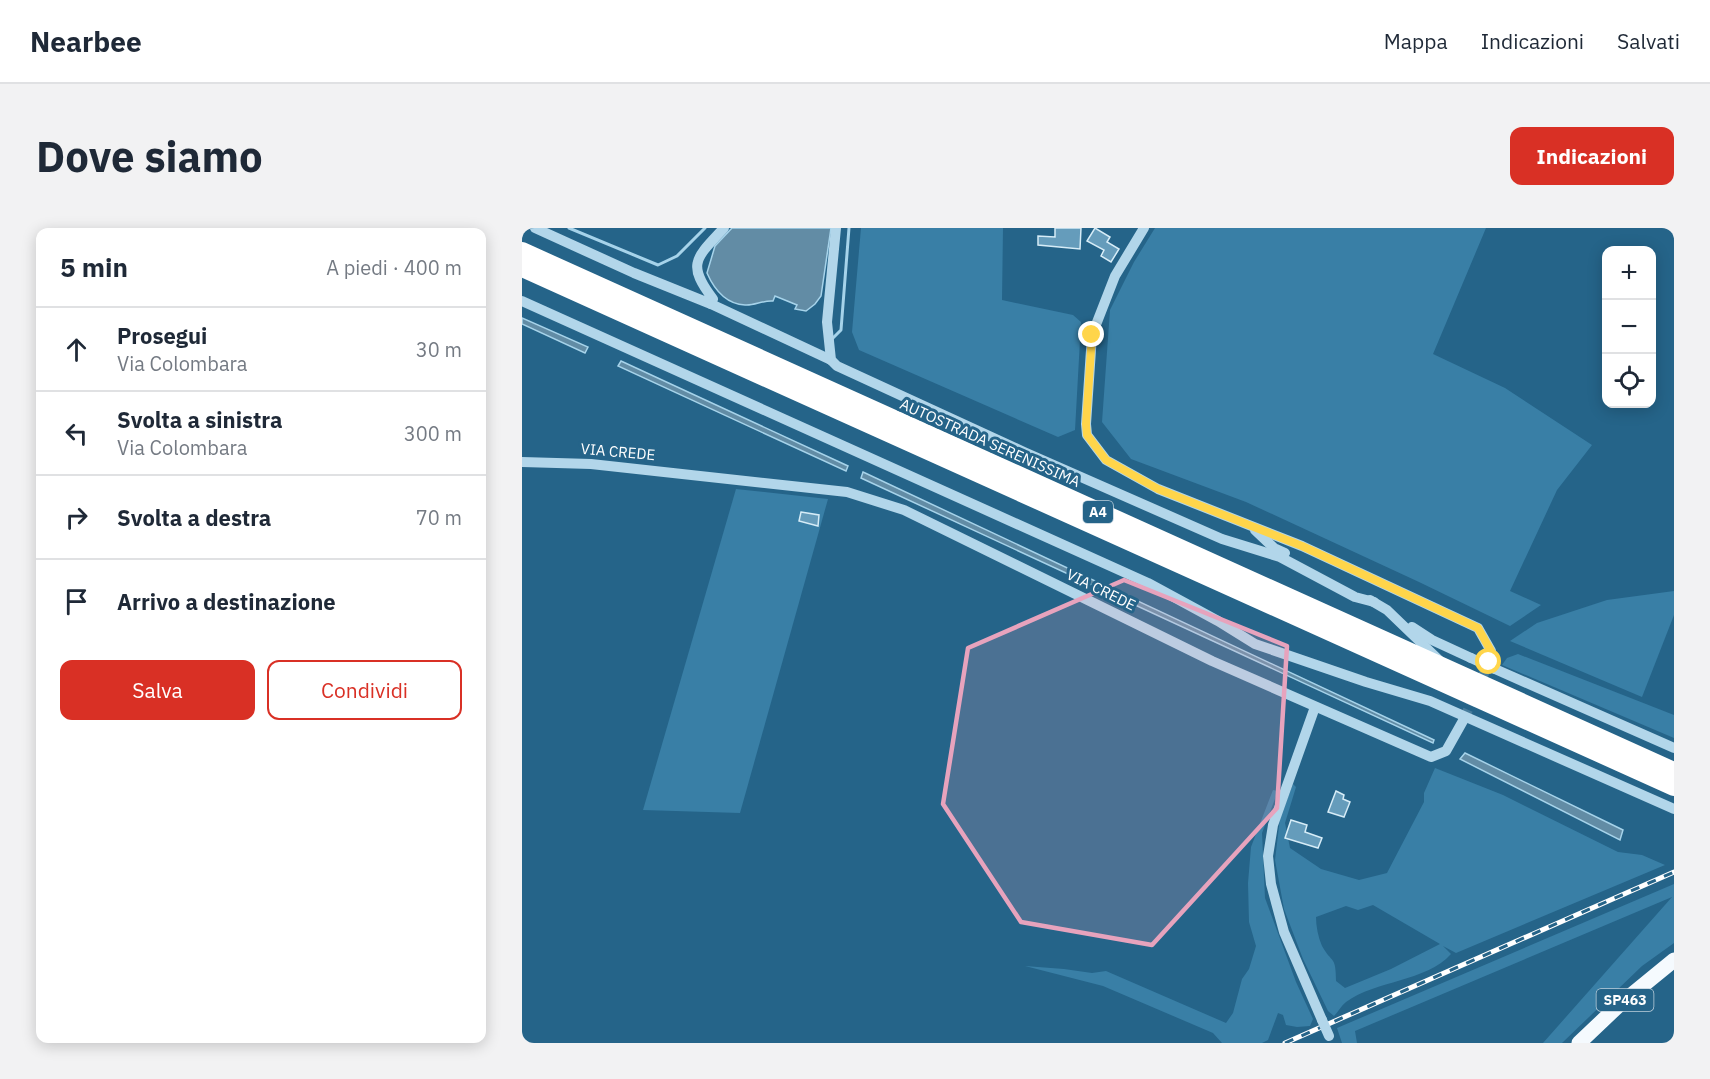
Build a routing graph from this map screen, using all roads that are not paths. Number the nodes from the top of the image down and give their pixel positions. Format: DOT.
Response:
graph roads {
  1 [pos="535,228"];
  2 [pos="724,228"];
  3 [pos="836,228"];
  4 [pos="1144,228"];
  5 [pos="522,251"];
  6 [pos="522,268"];
  7 [pos="522,301"];
  8 [pos="711,304"];
  9 [pos="831,360"];
  10 [pos="522,462"];
  11 [pos="1248,525"];
  12 [pos="1374,602"];
  13 [pos="1387,610"];
  14 [pos="1492,665"];
  15 [pos="1448,669"];
  16 [pos="1315,707"];
  17 [pos="1464,719"];
  18 [pos="1674,748"];
  19 [pos="1674,771"];
  20 [pos="1674,787"];
  21 [pos="1674,809"];
  22 [pos="1674,960"];
  23 [pos="1331,1039"];
  24 [pos="1579,1043"];
  1 -- 8 [label="street"];
  2 -- 8 [label="street"];
  3 -- 9 [label="street"];
  4 -- 11 [label="street"];
  5 -- 15 [label="highway, AUTOSTRADA SERENISSIMA / A4"];
  6 -- 20 [label="highway, A4"];
  7 -- 21 [label="street"];
  8 -- 9 [label="street"];
  9 -- 12 [label="street"];
  10 -- 16 [label="street, VIA CREDE"];
  11 -- 12 [label="street"];
  11 -- 14 [label="street"];
  12 -- 13 [label="street"];
  13 -- 14 [label="street, bridge"];
  13 -- 15 [label="street"];
  14 -- 18 [label="street"];
  15 -- 19 [label="highway, AUTOSTRADA SERENISSIMA / A4"];
  16 -- 17 [label="street, VIA CREDE"];
  16 -- 23 [label="street, bridge"];
  22 -- 24 [label="main road, SP463"];
}
